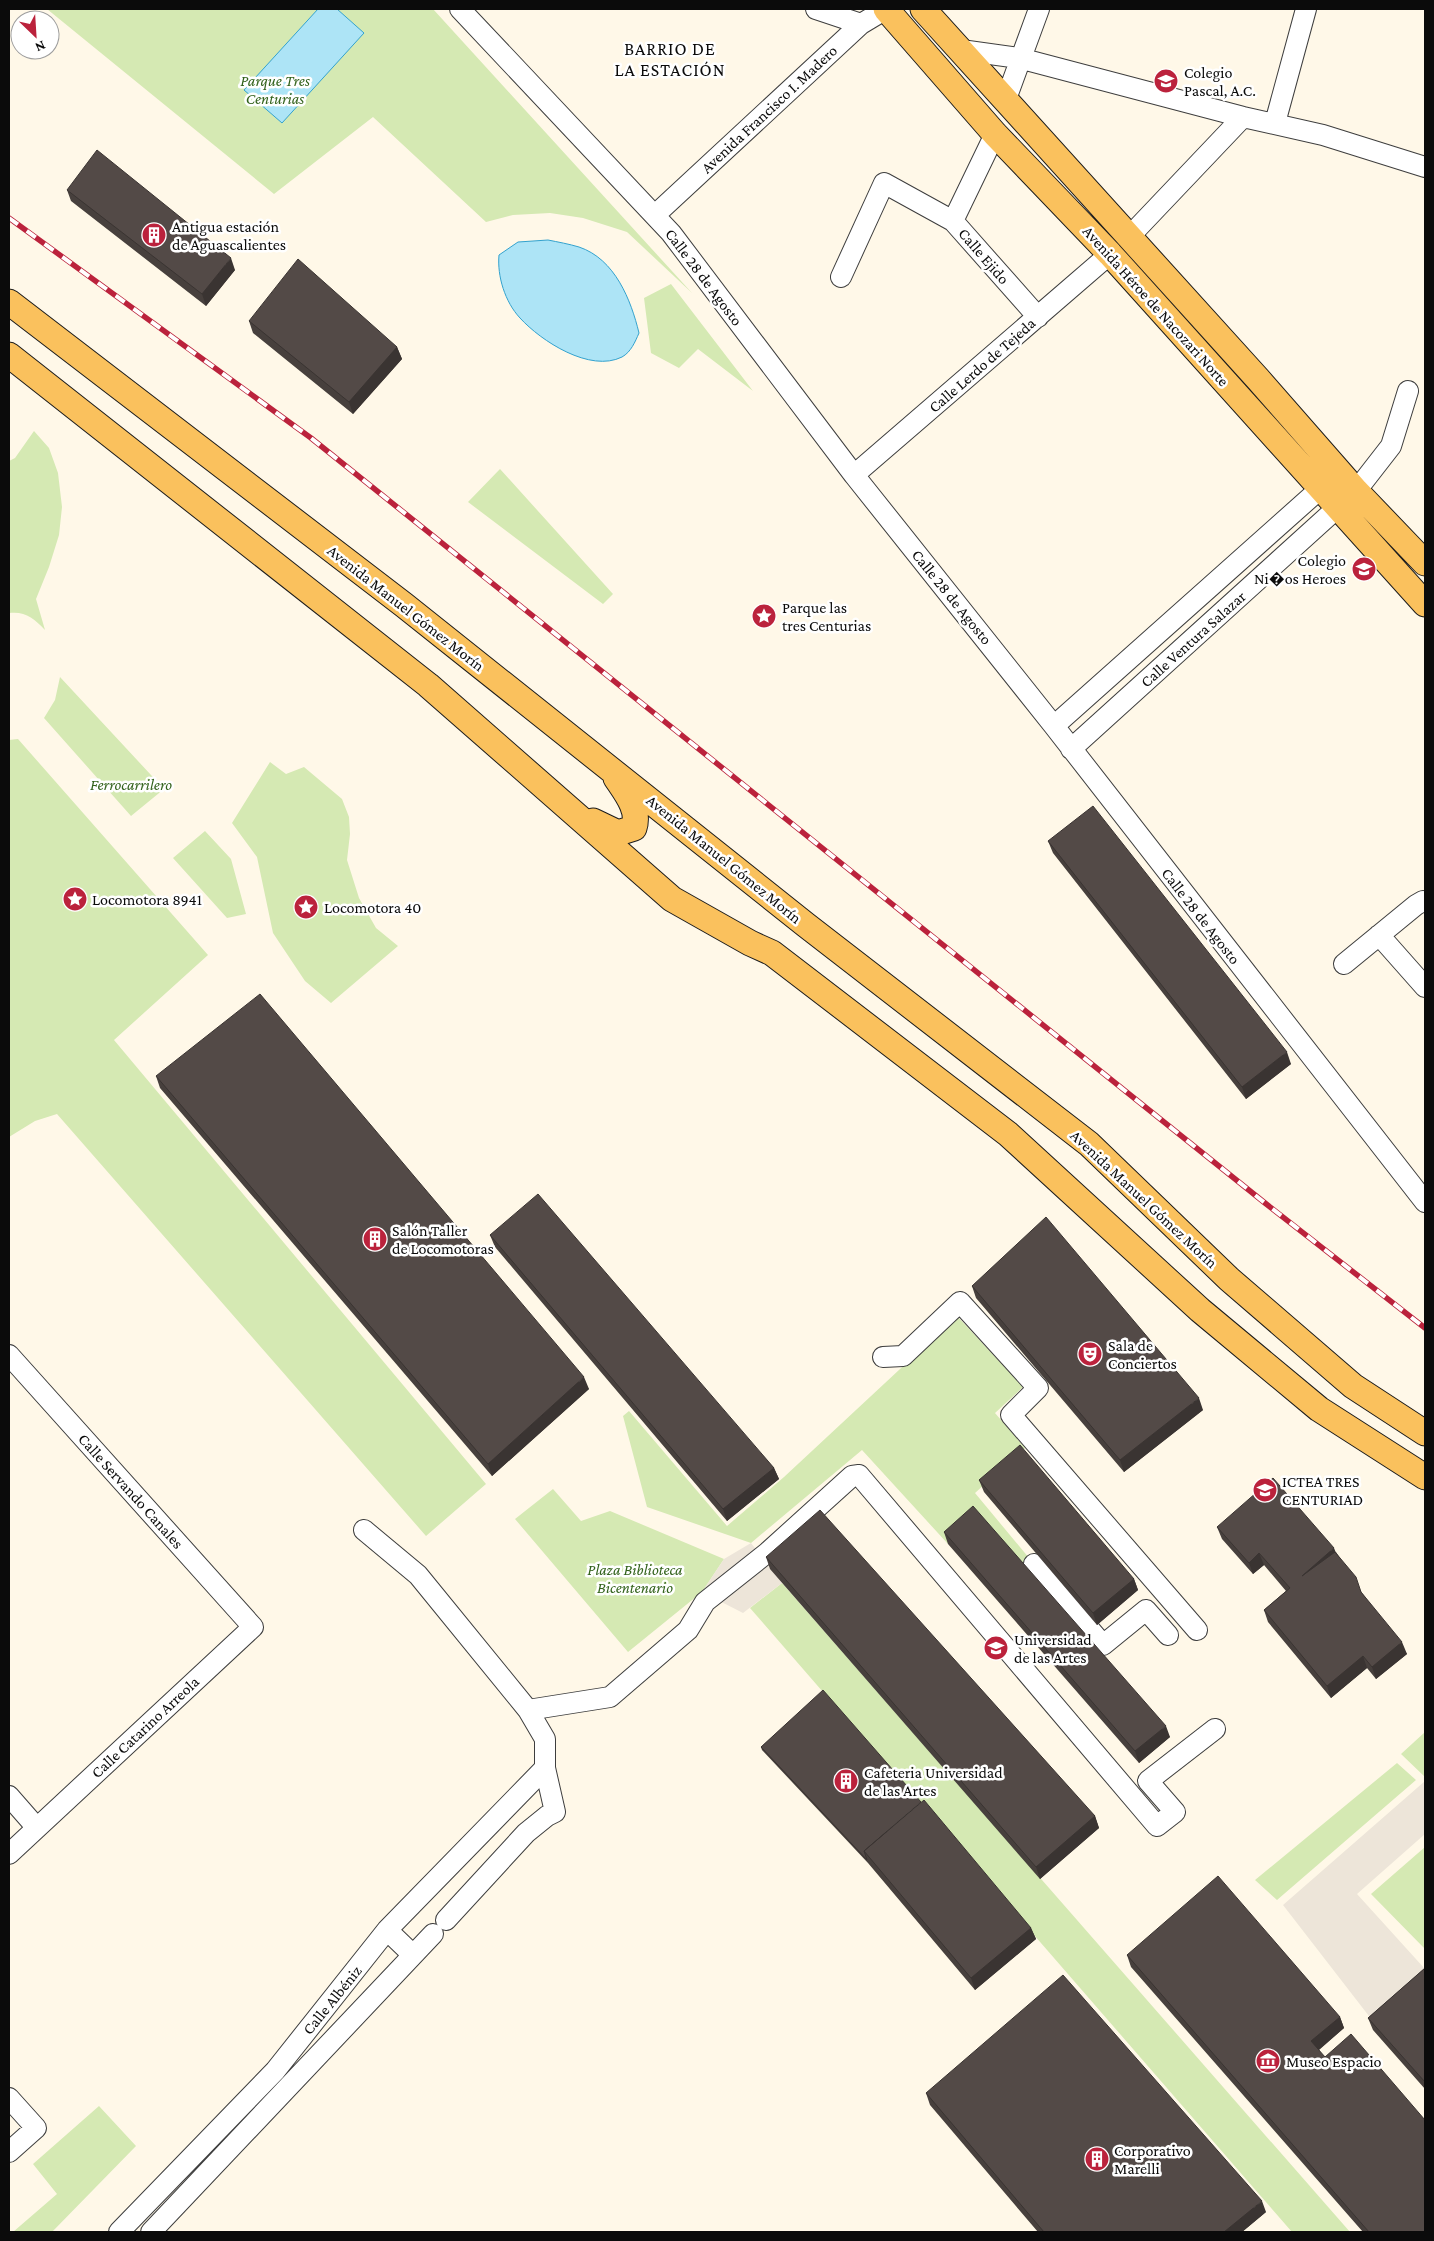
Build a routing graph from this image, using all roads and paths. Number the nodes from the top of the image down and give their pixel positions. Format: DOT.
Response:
graph roads {
  1 [pos="460,9"];
  2 [pos="816,9"];
  3 [pos="886,9"];
  4 [pos="923,9"];
  5 [pos="1039,9"];
  6 [pos="1306,9"];
  7 [pos="860,24"];
  8 [pos="961,50"];
  9 [pos="1019,58"];
  10 [pos="1006,99"];
  11 [pos="1244,118"];
  12 [pos="1275,123"];
  13 [pos="995,134"];
  14 [pos="1425,167"];
  15 [pos="655,215"];
  16 [pos="953,221"];
  17 [pos="1129,237"];
  18 [pos="1110,254"];
  19 [pos="841,277"];
  20 [pos="9,302"];
  21 [pos="1038,317"];
  22 [pos="9,355"];
  23 [pos="1408,391"];
  24 [pos="854,475"];
  25 [pos="1321,488"];
  26 [pos="1356,491"];
  27 [pos="1337,508"];
  28 [pos="1423,554"];
  29 [pos="1425,604"];
  30 [pos="1054,726"];
  31 [pos="1071,749"];
  32 [pos="609,767"];
  33 [pos="555,796"];
  34 [pos="1425,902"];
  35 [pos="1379,935"];
  36 [pos="1344,964"];
  37 [pos="1422,977"];
  38 [pos="1425,1202"];
  39 [pos="9,1355"];
  40 [pos="883,1357"];
  41 [pos="1425,1433"];
  42 [pos="1425,1477"];
  43 [pos="364,1530"];
  44 [pos="1034,1564"];
  45 [pos="253,1627"];
  46 [pos="1197,1630"];
  47 [pos="1168,1635"];
  48 [pos="528,1710"];
  49 [pos="1215,1729"];
  50 [pos="545,1768"];
  51 [pos="9,1796"];
  52 [pos="492,1823"];
  53 [pos="37,1828"];
  54 [pos="517,1844"];
  55 [pos="9,1854"];
  56 [pos="387,1930"];
  57 [pos="413,1954"];
  58 [pos="9,2098"];
  59 [pos="9,2152"];
  60 [pos="118,2232"];
  61 [pos="151,2232"];
  1 -- 15 [label="street, Calle 28 de Agosto"];
  2 -- 7 [label="street"];
  3 -- 7 [label="street, Avenida Francisco I. Madero"];
  3 -- 13 [label="main road, Avenida Héroe de Nacozari Norte"];
  4 -- 8 [label="main road, Avenida Héroe de Nacozari Norte"];
  5 -- 9 [label="street"];
  6 -- 12 [label="street"];
  7 -- 15 [label="street, Avenida Francisco I. Madero"];
  8 -- 9 [label="street"];
  8 -- 10 [label="main road, Avenida Héroe de Nacozari Norte"];
  9 -- 10 [label="street"];
  9 -- 11 [label="street"];
  10 -- 17 [label="main road, Avenida Héroe de Nacozari Norte"];
  11 -- 12 [label="street"];
  11 -- 17 [label="street"];
  12 -- 14 [label="street"];
  13 -- 16 [label="street, Calle Ejido"];
  13 -- 18 [label="main road, Avenida Héroe de Nacozari Norte"];
  15 -- 24 [label="street, Calle 28 de Agosto"];
  16 -- 19 [label="street"];
  16 -- 21 [label="street, Calle Ejido"];
  17 -- 26 [label="main road, Avenida Héroe de Nacozari Norte"];
  18 -- 21 [label="street, Calle Lerdo de Tejeda"];
  18 -- 25 [label="main road, Avenida Héroe de Nacozari Norte"];
  20 -- 32 [label="main road, Avenida Manuel Gómez Morín"];
  21 -- 24 [label="street, Calle Lerdo de Tejeda"];
  22 -- 33 [label="main road"];
  23 -- 26 [label="street"];
  24 -- 30 [label="street, Calle 28 de Agosto"];
  25 -- 27 [label="main road, Avenida Héroe de Nacozari Norte"];
  25 -- 30 [label="street, Calle Ventura Salazar"];
  26 -- 28 [label="main road, Avenida Héroe de Nacozari Norte"];
  27 -- 29 [label="main road, Avenida Héroe de Nacozari Norte"];
  27 -- 31 [label="street, Calle Ventura Salazar"];
  30 -- 31 [label="street, Calle 28 de Agosto"];
  31 -- 38 [label="street, Calle 28 de Agosto"];
  32 -- 33 [label="main road"];
  32 -- 41 [label="main road, Avenida Manuel Gómez Morín"];
  33 -- 42 [label="main road"];
  34 -- 35 [label="street"];
  35 -- 36 [label="street"];
  35 -- 37 [label="street"];
  39 -- 45 [label="street, Calle Servando Canales"];
  40 -- 46 [label="street"];
  43 -- 48 [label="street"];
  44 -- 47 [label="street"];
  45 -- 53 [label="street, Calle Catarino Arreola"];
  48 -- 49 [label="street"];
  48 -- 50 [label="street"];
  50 -- 52 [label="street, Calle Albéniz"];
  50 -- 54 [label="street, Calle Albéniz"];
  51 -- 53 [label="street"];
  52 -- 54 [label="street"];
  52 -- 56 [label="street, Calle Albéniz"];
  53 -- 55 [label="street, Calle Catarino Arreola"];
  54 -- 57 [label="street, Calle Albéniz"];
  56 -- 57 [label="street"];
  56 -- 60 [label="street, Calle Albéniz"];
  57 -- 61 [label="street, Calle Albéniz"];
  58 -- 59 [label="street"];
}
